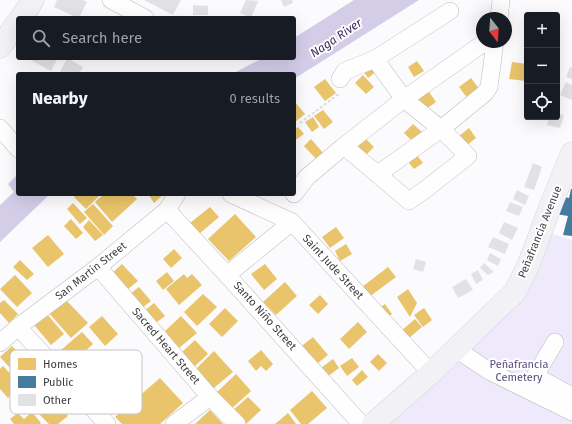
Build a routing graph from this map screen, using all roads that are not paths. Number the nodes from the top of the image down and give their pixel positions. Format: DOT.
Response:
graph roads {
  1 [pos="33,0"];
  2 [pos="111,0"];
  3 [pos="501,0"];
  4 [pos="450,12"];
  5 [pos="499,12"];
  6 [pos="22,16"];
  7 [pos="141,16"];
  8 [pos="16,24"];
  9 [pos="2,40"];
  10 [pos="476,48"];
  11 [pos="494,48"];
  12 [pos="375,59"];
  13 [pos="340,79"];
  14 [pos="404,99"];
  15 [pos="0,128"];
  16 [pos="441,129"];
  17 [pos="344,146"];
  18 [pos="16,147"];
  19 [pos="572,153"];
  20 [pos="378,174"];
  21 [pos="296,191"];
  22 [pos="176,196"];
  23 [pos="235,196"];
  24 [pos="292,196"];
  25 [pos="167,210"];
  26 [pos="292,222"];
  27 [pos="98,267"];
  28 [pos="227,275"];
  29 [pos="18,327"];
  30 [pos="0,342"];
  31 [pos="555,342"];
  32 [pos="456,349"];
  33 [pos="39,350"];
  34 [pos="431,373"];
  35 [pos="210,396"];
  36 [pos="572,396"];
  37 [pos="572,412"];
  38 [pos="98,414"];
  39 [pos="107,424"];
  40 [pos="174,424"];
  41 [pos="237,424"];
  42 [pos="361,424"];
  43 [pos="373,424"];
  1 -- 6 [label="main road"];
  2 -- 7 [label="street"];
  3 -- 5 [label="street"];
  4 -- 12 [label="street"];
  8 -- 9 [label="main road"];
  10 -- 14 [label="street"];
  11 -- 16 [label="street"];
  12 -- 13 [label="street"];
  12 -- 14 [label="street"];
  14 -- 16 [label="street"];
  14 -- 17 [label="street"];
  15 -- 18 [label="street"];
  16 -- 20 [label="street"];
  16 -- 20 [label="street"];
  17 -- 20 [label="street"];
  17 -- 21 [label="street"];
  19 -- 32 [label="main road, Peñafrancia Avenue"];
  22 -- 25 [label="street, San Martin Street"];
  23 -- 26 [label="street"];
  24 -- 26 [label="street"];
  25 -- 27 [label="street, San Martin Street"];
  25 -- 28 [label="street, Santo Niño Street"];
  26 -- 28 [label="street"];
  26 -- 34 [label="street, Saint Jude Street"];
  27 -- 29 [label="street, San Martin Street"];
  27 -- 35 [label="street, Sacred Heart Street"];
  28 -- 42 [label="street, Santo Niño Street"];
  29 -- 30 [label="street, San Martin Street"];
  29 -- 33 [label="street"];
  31 -- 36 [label="street"];
  32 -- 34 [label="main road, Peñafrancia Avenue"];
  32 -- 37 [label="street"];
  34 -- 43 [label="main road, Peñafrancia Avenue"];
  35 -- 40 [label="street"];
  35 -- 41 [label="street, Sacred Heart Street"];
  38 -- 39 [label="street"];
}
